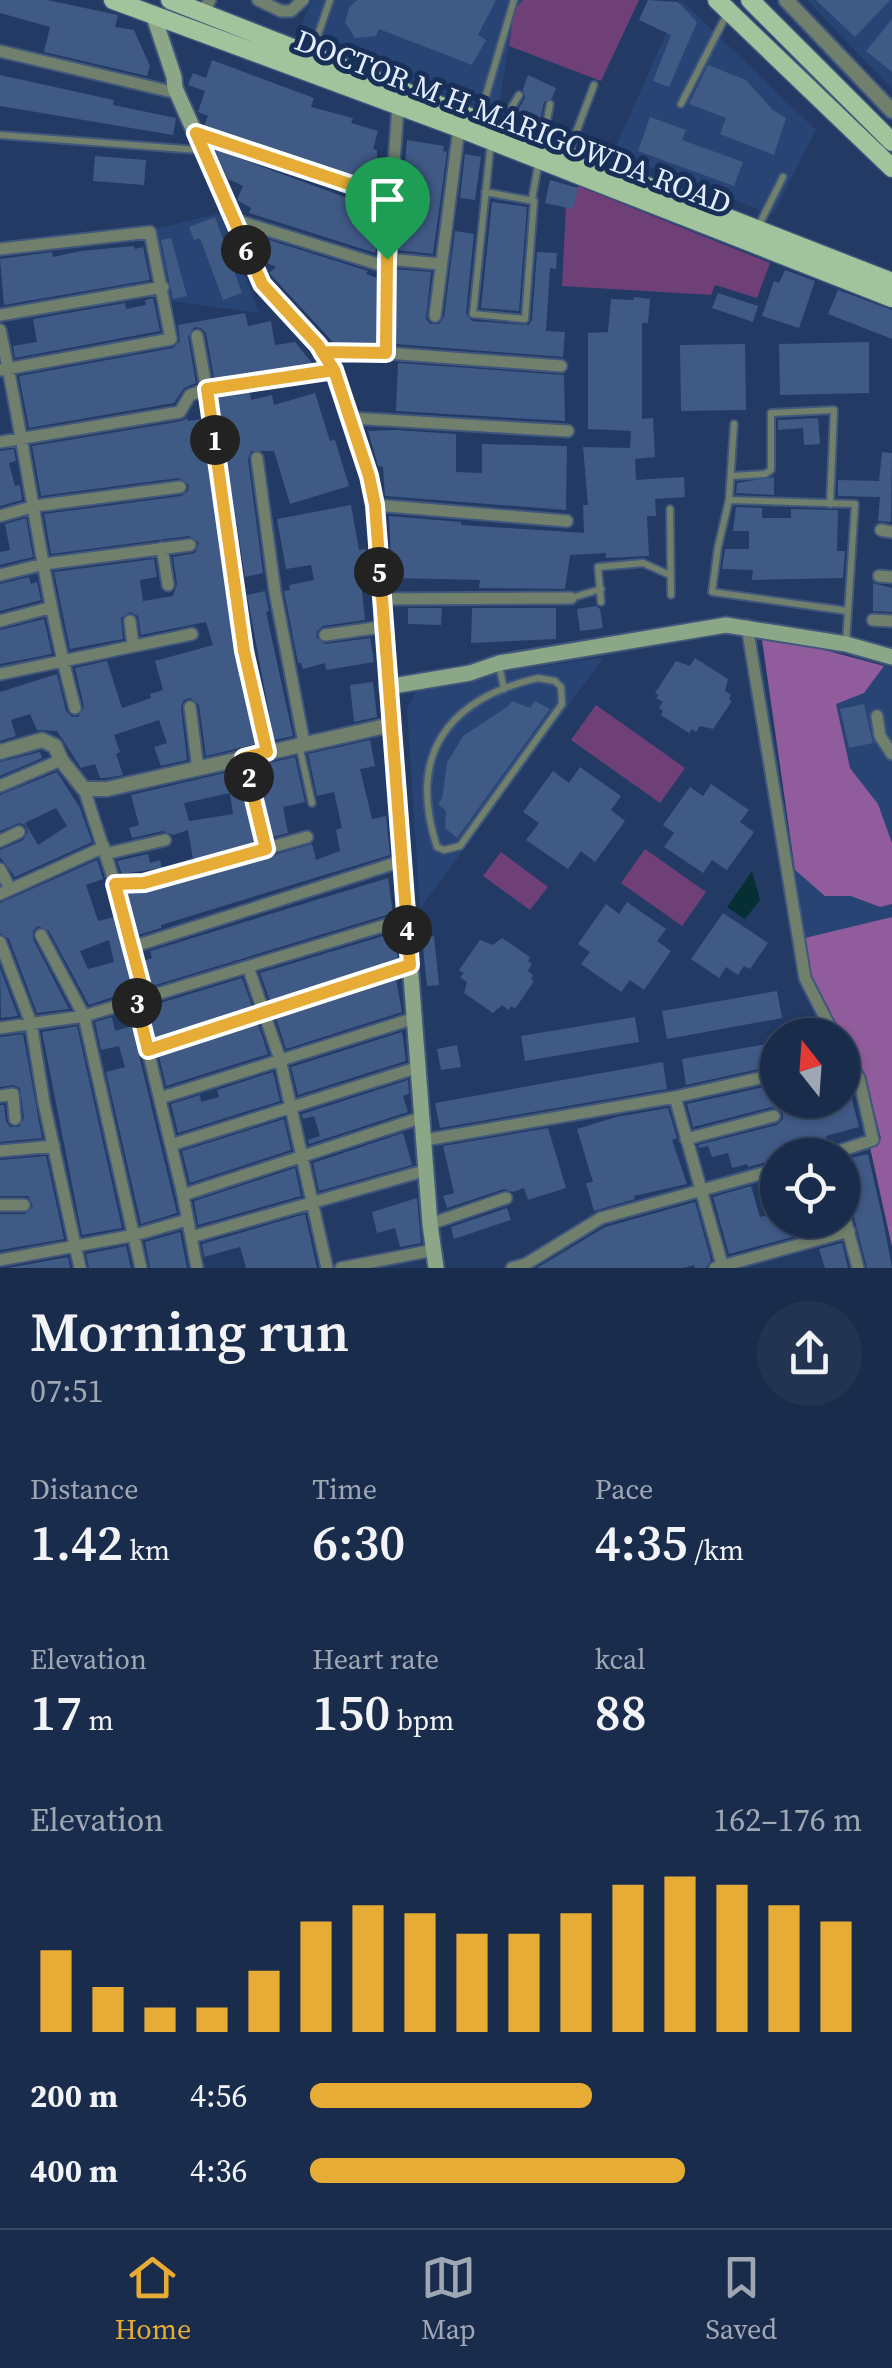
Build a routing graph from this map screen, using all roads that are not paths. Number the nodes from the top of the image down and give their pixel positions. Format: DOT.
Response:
graph roads {
  1 [pos="113,0"];
  2 [pos="258,0"];
  3 [pos="303,0"];
  4 [pos="330,0"];
  5 [pos="514,0"];
  6 [pos="750,0"];
  7 [pos="786,0"];
  8 [pos="191,4"];
  9 [pos="723,6"];
  10 [pos="156,10"];
  11 [pos="313,48"];
  12 [pos="0,50"];
  13 [pos="594,86"];
  14 [pos="176,90"];
  15 [pos="519,95"];
  16 [pos="550,104"];
  17 [pos="681,104"];
  18 [pos="398,106"];
  19 [pos="892,111"];
  20 [pos="478,120"];
  21 [pos="460,128"];
  22 [pos="196,133"];
  23 [pos="495,134"];
  24 [pos="0,135"];
  25 [pos="892,142"];
  26 [pos="204,150"];
  27 [pos="541,152"];
  28 [pos="568,156"];
  29 [pos="892,168"];
  30 [pos="783,177"];
  31 [pos="486,192"];
  32 [pos="391,198"];
  33 [pos="532,198"];
  34 [pos="232,219"];
  35 [pos="757,229"];
  36 [pos="0,249"];
  37 [pos="387,263"];
  38 [pos="441,264"];
  39 [pos="892,282"];
  40 [pos="163,287"];
  41 [pos="892,298"];
  42 [pos="0,315"];
  43 [pos="435,316"];
  44 [pos="0,330"];
  45 [pos="197,336"];
  46 [pos="322,352"];
  47 [pos="386,353"];
  48 [pos="561,366"];
  49 [pos="4,369"];
  50 [pos="334,370"];
  51 [pos="207,389"];
  52 [pos="351,418"];
  53 [pos="734,424"];
  54 [pos="568,431"];
  55 [pos="20,437"];
  56 [pos="0,442"];
  57 [pos="257,458"];
  58 [pos="733,476"];
  59 [pos="180,487"];
  60 [pos="729,500"];
  61 [pos="830,504"];
  62 [pos="375,505"];
  63 [pos="34,506"];
  64 [pos="670,509"];
  65 [pos="0,516"];
  66 [pos="567,521"];
  67 [pos="190,545"];
  68 [pos="162,548"];
  69 [pos="44,564"];
  70 [pos="670,574"];
  71 [pos="0,575"];
  72 [pos="168,585"];
  73 [pos="601,589"];
  74 [pos="671,595"];
  75 [pos="571,598"];
  76 [pos="380,599"];
  77 [pos="602,602"];
  78 [pos="49,608"];
  79 [pos="848,611"];
  80 [pos="130,620"];
  81 [pos="873,620"];
  82 [pos="0,621"];
  83 [pos="892,621"];
  84 [pos="747,626"];
  85 [pos="382,627"];
  86 [pos="192,634"];
  87 [pos="324,635"];
  88 [pos="133,644"];
  89 [pos="846,644"];
  90 [pos="892,657"];
  91 [pos="62,659"];
  92 [pos="522,659"];
  93 [pos="495,664"];
  94 [pos="0,674"];
  95 [pos="528,680"];
  96 [pos="387,682"];
  97 [pos="504,688"];
  98 [pos="190,707"];
  99 [pos="75,708"];
  100 [pos="877,716"];
  101 [pos="390,725"];
  102 [pos="301,744"];
  103 [pos="0,752"];
  104 [pos="267,752"];
  105 [pos="892,754"];
  106 [pos="244,758"];
  107 [pos="61,760"];
  108 [pos="198,769"];
  109 [pos="0,786"];
  110 [pos="84,789"];
  111 [pos="312,803"];
  112 [pos="18,832"];
  113 [pos="307,837"];
  114 [pos="165,840"];
  115 [pos="0,841"];
  116 [pos="266,849"];
  117 [pos="104,851"];
  118 [pos="402,861"];
  119 [pos="0,869"];
  120 [pos="115,884"];
  121 [pos="5,891"];
  122 [pos="406,919"];
  123 [pos="41,935"];
  124 [pos="0,942"];
  125 [pos="132,947"];
  126 [pos="410,965"];
  127 [pos="248,967"];
  128 [pos="141,1000"];
  129 [pos="265,1013"];
  130 [pos="84,1016"];
  131 [pos="415,1018"];
  132 [pos="825,1018"];
  133 [pos="32,1023"];
  134 [pos="0,1028"];
  135 [pos="148,1050"];
  136 [pos="280,1060"];
  137 [pos="419,1068"];
  138 [pos="760,1078"];
  139 [pos="860,1086"];
  140 [pos="0,1096"];
  141 [pos="674,1097"];
  142 [pos="160,1098"];
  143 [pos="292,1109"];
  144 [pos="423,1117"];
  145 [pos="766,1118"];
  146 [pos="15,1119"];
  147 [pos="686,1139"];
  148 [pos="425,1140"];
  149 [pos="860,1144"];
  150 [pos="171,1145"];
  151 [pos="54,1146"];
  152 [pos="0,1151"];
  153 [pos="303,1154"];
  154 [pos="427,1170"];
  155 [pos="760,1174"];
  156 [pos="699,1191"];
  157 [pos="183,1194"];
  158 [pos="506,1198"];
  159 [pos="314,1204"];
  160 [pos="0,1205"];
  161 [pos="24,1205"];
  162 [pos="186,1220"];
  163 [pos="430,1224"];
  164 [pos="136,1234"];
  165 [pos="191,1237"];
  166 [pos="824,1238"];
  167 [pos="851,1238"];
  168 [pos="75,1244"];
  169 [pos="434,1250"];
  170 [pos="0,1260"];
  171 [pos="720,1267"];
  172 [pos="80,1268"];
  173 [pos="142,1268"];
  174 [pos="197,1268"];
  175 [pos="327,1268"];
  176 [pos="341,1268"];
  177 [pos="436,1268"];
  178 [pos="512,1268"];
  179 [pos="858,1268"];
  1 -- 10 [label="main road, DOCTOR M H MARIGOWDA ROAD"];
  2 -- 3 [label="street"];
  4 -- 11 [label="lane"];
  5 -- 20 [label="lane"];
  6 -- 25 [label="main road"];
  7 -- 19 [label="street"];
  8 -- 11 [label="main road, DOCTOR M H MARIGOWDA ROAD"];
  9 -- 17 [label="lane"];
  9 -- 29 [label="main road"];
  10 -- 14 [label="main road"];
  10 -- 18 [label="main road, DOCTOR M H MARIGOWDA ROAD"];
  11 -- 20 [label="main road, DOCTOR M H MARIGOWDA ROAD"];
  12 -- 14 [label="street"];
  13 -- 28 [label="lane"];
  14 -- 22 [label="main road"];
  15 -- 23 [label="lane"];
  16 -- 27 [label="lane"];
  18 -- 21 [label="main road, DOCTOR M H MARIGOWDA ROAD"];
  18 -- 32 [label="street"];
  20 -- 23 [label="main road, DOCTOR M H MARIGOWDA ROAD"];
  21 -- 23 [label="main road, DOCTOR M H MARIGOWDA ROAD"];
  21 -- 38 [label="street"];
  22 -- 26 [label="main road"];
  22 -- 32 [label="street"];
  23 -- 27 [label="main road, DOCTOR M H MARIGOWDA ROAD"];
  23 -- 31 [label="lane"];
  24 -- 26 [label="lane"];
  26 -- 34 [label="main road"];
  27 -- 28 [label="main road, DOCTOR M H MARIGOWDA ROAD"];
  27 -- 33 [label="lane"];
  27 -- 41 [label="main road, DOCTOR M H MARIGOWDA ROAD"];
  28 -- 35 [label="main road, DOCTOR M H MARIGOWDA ROAD"];
  30 -- 35 [label="lane"];
  31 -- 33 [label="lane"];
  31 -- 33 [label="lane"];
  32 -- 37 [label="street"];
  34 -- 37 [label="street"];
  34 -- 46 [label="main road"];
  35 -- 39 [label="main road, DOCTOR M H MARIGOWDA ROAD"];
  36 -- 40 [label="street"];
  37 -- 38 [label="street"];
  37 -- 47 [label="street"];
  38 -- 43 [label="street"];
  40 -- 42 [label="street"];
  40 -- 49 [label="street"];
  44 -- 49 [label="street"];
  45 -- 51 [label="street"];
  46 -- 47 [label="street"];
  46 -- 50 [label="main road"];
  47 -- 48 [label="street"];
  49 -- 55 [label="street"];
  50 -- 51 [label="street"];
  50 -- 52 [label="main road"];
  51 -- 55 [label="street"];
  51 -- 104 [label="street"];
  52 -- 54 [label="street"];
  52 -- 62 [label="main road"];
  53 -- 58 [label="lane"];
  55 -- 56 [label="street"];
  55 -- 63 [label="street"];
  57 -- 102 [label="street"];
  58 -- 60 [label="lane"];
  58 -- 61 [label="lane"];
  59 -- 63 [label="street"];
  60 -- 61 [label="lane"];
  60 -- 79 [label="lane"];
  61 -- 79 [label="lane"];
  62 -- 66 [label="street"];
  62 -- 76 [label="main road"];
  63 -- 65 [label="street"];
  63 -- 69 [label="street"];
  64 -- 70 [label="lane"];
  67 -- 68 [label="street"];
  68 -- 69 [label="street"];
  68 -- 72 [label="street"];
  69 -- 71 [label="street"];
  69 -- 78 [label="street"];
  70 -- 73 [label="lane"];
  70 -- 74 [label="lane"];
  73 -- 75 [label="lane"];
  73 -- 77 [label="lane"];
  75 -- 76 [label="street"];
  76 -- 85 [label="main road"];
  78 -- 82 [label="street"];
  78 -- 91 [label="street"];
  79 -- 89 [label="lane"];
  80 -- 88 [label="street"];
  81 -- 83 [label="street"];
  84 -- 89 [label="main road"];
  84 -- 92 [label="main road"];
  84 -- 132 [label="street"];
  85 -- 87 [label="street"];
  85 -- 96 [label="main road"];
  86 -- 88 [label="street"];
  88 -- 91 [label="street"];
  89 -- 90 [label="main road"];
  91 -- 94 [label="street"];
  91 -- 99 [label="street"];
  92 -- 93 [label="main road"];
  92 -- 95 [label="lane"];
  93 -- 96 [label="main road"];
  93 -- 97 [label="lane"];
  95 -- 97 [label="lane"];
  95 -- 97 [label="lane"];
  96 -- 101 [label="main road"];
  98 -- 108 [label="street"];
  100 -- 105 [label="street"];
  101 -- 102 [label="street"];
  101 -- 118 [label="main road"];
  102 -- 104 [label="street"];
  102 -- 111 [label="lane"];
  103 -- 107 [label="street"];
  104 -- 106 [label="street"];
  106 -- 108 [label="street"];
  106 -- 116 [label="street"];
  107 -- 109 [label="street"];
  107 -- 110 [label="street"];
  108 -- 110 [label="street"];
  110 -- 117 [label="street"];
  112 -- 115 [label="street"];
  113 -- 116 [label="street"];
  114 -- 117 [label="street"];
  116 -- 120 [label="street"];
  117 -- 120 [label="street"];
  117 -- 121 [label="street"];
  118 -- 122 [label="main road"];
  118 -- 125 [label="street"];
  119 -- 121 [label="street"];
  120 -- 125 [label="street"];
  122 -- 126 [label="main road"];
  122 -- 127 [label="street"];
  123 -- 130 [label="street"];
  124 -- 133 [label="street"];
  125 -- 128 [label="street"];
  126 -- 129 [label="street"];
  126 -- 131 [label="main road"];
  127 -- 128 [label="street"];
  127 -- 129 [label="street"];
  128 -- 130 [label="street"];
  128 -- 135 [label="street"];
  129 -- 135 [label="street"];
  129 -- 136 [label="street"];
  130 -- 133 [label="street"];
  130 -- 164 [label="street"];
  131 -- 136 [label="street"];
  131 -- 137 [label="main road"];
  133 -- 134 [label="street"];
  133 -- 151 [label="street"];
  135 -- 142 [label="street"];
  136 -- 142 [label="street"];
  136 -- 143 [label="street"];
  137 -- 143 [label="street"];
  137 -- 144 [label="main road"];
  138 -- 141 [label="street"];
  139 -- 149 [label="street"];
  140 -- 146 [label="street"];
  141 -- 147 [label="street"];
  141 -- 148 [label="street"];
  142 -- 150 [label="street"];
  143 -- 150 [label="street"];
  143 -- 153 [label="street"];
  144 -- 148 [label="main road"];
  144 -- 153 [label="street"];
  145 -- 147 [label="street"];
  147 -- 156 [label="street"];
  148 -- 154 [label="main road"];
  150 -- 157 [label="street"];
  151 -- 152 [label="street"];
  151 -- 168 [label="street"];
  153 -- 157 [label="street"];
  153 -- 159 [label="street"];
  154 -- 159 [label="street"];
  154 -- 163 [label="main road"];
  155 -- 156 [label="street"];
  156 -- 171 [label="street"];
  156 -- 178 [label="street"];
  157 -- 162 [label="street"];
  158 -- 163 [label="street"];
  159 -- 165 [label="street"];
  159 -- 175 [label="street"];
  160 -- 161 [label="street"];
  162 -- 164 [label="street"];
  162 -- 165 [label="street"];
  163 -- 169 [label="main road"];
  164 -- 168 [label="street"];
  164 -- 173 [label="street"];
  165 -- 174 [label="street"];
  166 -- 171 [label="street"];
  167 -- 179 [label="street"];
  168 -- 170 [label="street"];
  168 -- 172 [label="street"];
  169 -- 176 [label="street"];
  169 -- 177 [label="main road"];
}
